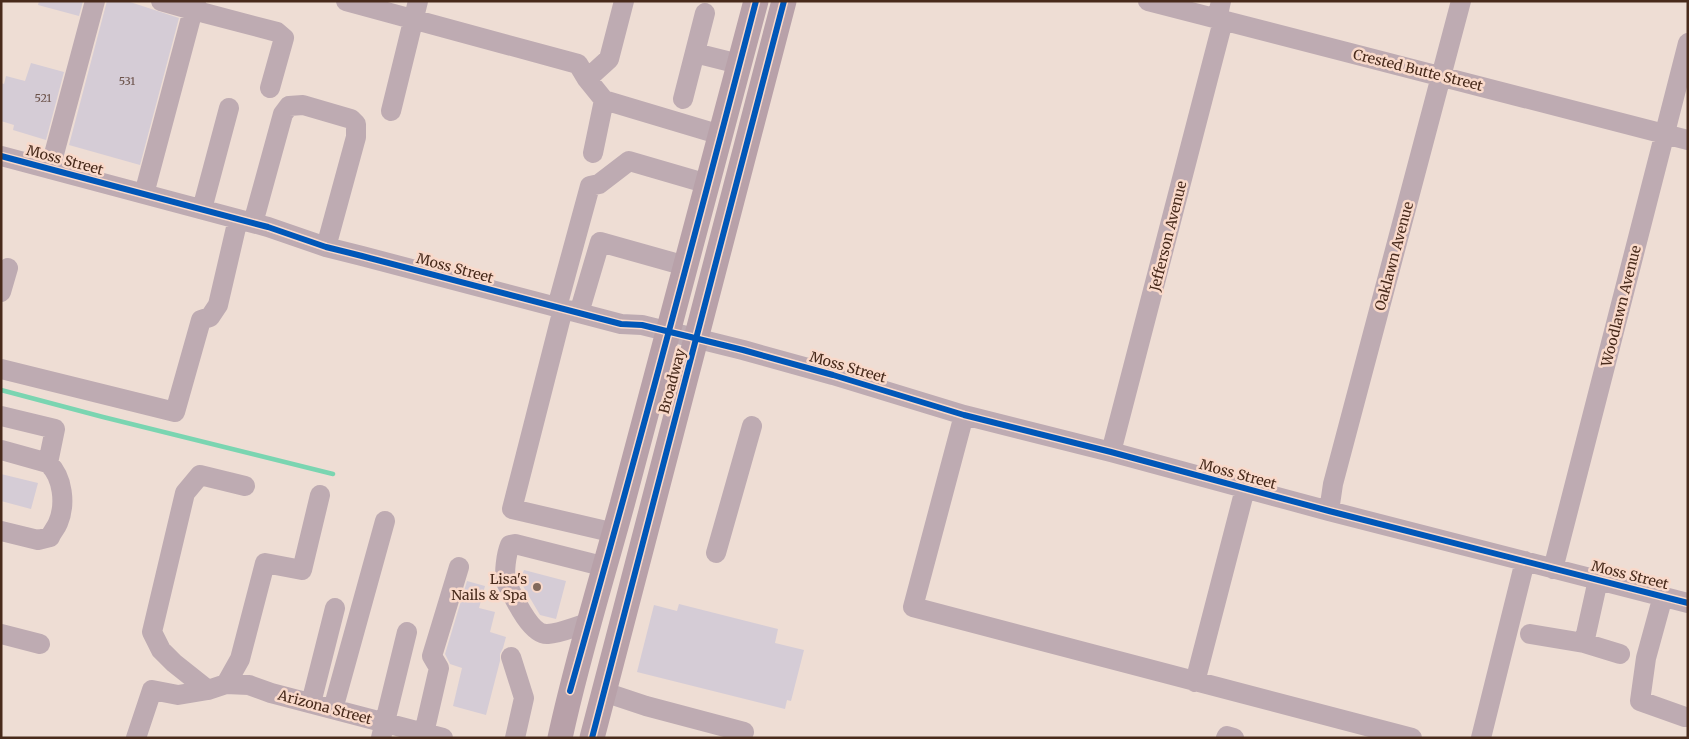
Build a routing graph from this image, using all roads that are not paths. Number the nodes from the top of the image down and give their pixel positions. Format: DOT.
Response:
graph roads {
  1 [pos="95,1"];
  2 [pos="161,1"];
  3 [pos="346,1"];
  4 [pos="624,1"];
  5 [pos="756,1"];
  6 [pos="784,1"];
  7 [pos="1148,1"];
  8 [pos="1461,1"];
  9 [pos="194,5"];
  10 [pos="416,10"];
  11 [pos="705,13"];
  12 [pos="1220,13"];
  13 [pos="1688,43"];
  14 [pos="695,54"];
  15 [pos="739,64"];
  16 [pos="1442,76"];
  17 [pos="587,79"];
  18 [pos="270,88"];
  19 [pos="683,99"];
  20 [pos="604,100"];
  21 [pos="229,108"];
  22 [pos="391,111"];
  23 [pos="1664,134"];
  24 [pos="721,135"];
  25 [pos="1688,140"];
  26 [pos="592,153"];
  27 [pos="1,156"];
  28 [pos="50,169"];
  29 [pos="708,184"];
  30 [pos="144,194"];
  31 [pos="202,209"];
  32 [pos="246,221"];
  33 [pos="326,247"];
  34 [pos="686,266"];
  35 [pos="8,268"];
  36 [pos="1,292"];
  37 [pos="567,310"];
  38 [pos="669,332"];
  39 [pos="696,338"];
  40 [pos="1,369"];
  41 [pos="964,415"];
  42 [pos="1,416"];
  43 [pos="752,426"];
  44 [pos="1,450"];
  45 [pos="1111,452"];
  46 [pos="48,463"];
  47 [pos="245,486"];
  48 [pos="1245,489"];
  49 [pos="320,495"];
  50 [pos="1329,511"];
  51 [pos="385,521"];
  52 [pos="1,531"];
  53 [pos="614,533"];
  54 [pos="716,554"];
  55 [pos="1525,562"];
  56 [pos="459,567"];
  57 [pos="606,567"];
  58 [pos="1553,568"];
  59 [pos="1598,580"];
  60 [pos="1663,596"];
  61 [pos="1688,603"];
  62 [pos="335,608"];
  63 [pos="589,623"];
  64 [pos="407,632"];
  65 [pos="1,634"];
  66 [pos="1530,634"];
  67 [pos="1584,643"];
  68 [pos="40,644"];
  69 [pos="1620,654"];
  70 [pos="511,657"];
  71 [pos="1195,682"];
  72 [pos="217,687"];
  73 [pos="604,692"];
  74 [pos="311,703"];
  75 [pos="334,709"];
  76 [pos="1685,717"];
  77 [pos="383,730"];
  78 [pos="744,732"];
  79 [pos="432,736"];
  80 [pos="136,738"];
  81 [pos="515,738"];
  82 [pos="560,738"];
  83 [pos="592,738"];
  84 [pos="1226,738"];
  85 [pos="1234,738"];
  86 [pos="1412,738"];
  87 [pos="1481,738"];
  1 -- 28 [label="street"];
  2 -- 9 [label="street"];
  3 -- 10 [label="street"];
  4 -- 17 [label="street"];
  5 -- 15 [label="main road, Broadway"];
  6 -- 39 [label="main road, Broadway"];
  7 -- 12 [label="street, Crested Butte Street"];
  8 -- 16 [label="street, Oaklawn Avenue"];
  9 -- 18 [label="street"];
  9 -- 30 [label="street"];
  10 -- 17 [label="street"];
  10 -- 22 [label="street"];
  11 -- 14 [label="street"];
  12 -- 16 [label="street, Crested Butte Street"];
  12 -- 45 [label="street, Jefferson Avenue"];
  13 -- 23 [label="street, Woodlawn Avenue"];
  14 -- 15 [label="street"];
  14 -- 19 [label="street"];
  15 -- 24 [label="main road, Broadway"];
  16 -- 23 [label="street, Crested Butte Street"];
  16 -- 50 [label="street, Oaklawn Avenue"];
  17 -- 20 [label="street"];
  20 -- 24 [label="street"];
  20 -- 26 [label="street"];
  21 -- 31 [label="street"];
  23 -- 25 [label="street, Crested Butte Street"];
  23 -- 58 [label="street, Woodlawn Avenue"];
  24 -- 29 [label="main road, Broadway"];
  27 -- 28 [label="street, Moss Street"];
  28 -- 30 [label="street, Moss Street"];
  29 -- 34 [label="main road, Broadway"];
  29 -- 37 [label="street"];
  30 -- 31 [label="street, Moss Street"];
  31 -- 32 [label="street, Moss Street"];
  32 -- 33 [label="street, Moss Street"];
  32 -- 33 [label="street"];
  32 -- 40 [label="street"];
  33 -- 37 [label="street, Moss Street"];
  34 -- 37 [label="street"];
  34 -- 38 [label="main road, Broadway"];
  35 -- 36 [label="street"];
  37 -- 38 [label="street, Moss Street"];
  37 -- 53 [label="street"];
  38 -- 39 [label="street, Moss Street"];
  38 -- 53 [label="main road, Broadway"];
  39 -- 41 [label="street, Moss Street"];
  39 -- 73 [label="main road, Broadway"];
  41 -- 45 [label="street, Moss Street"];
  41 -- 71 [label="street"];
  42 -- 46 [label="street"];
  43 -- 54 [label="street"];
  44 -- 46 [label="street"];
  45 -- 48 [label="street, Moss Street"];
  46 -- 52 [label="street"];
  47 -- 72 [label="street"];
  48 -- 50 [label="street, Moss Street"];
  48 -- 71 [label="street"];
  49 -- 72 [label="street"];
  50 -- 55 [label="street, Moss Street"];
  51 -- 75 [label="street"];
  53 -- 57 [label="main road, Broadway"];
  55 -- 58 [label="street, Moss Street"];
  55 -- 87 [label="street"];
  56 -- 79 [label="street"];
  57 -- 63 [label="main road, Broadway"];
  57 -- 63 [label="street"];
  58 -- 59 [label="street, Moss Street"];
  59 -- 60 [label="street, Moss Street"];
  59 -- 67 [label="street"];
  60 -- 61 [label="street, Moss Street"];
  60 -- 76 [label="street"];
  62 -- 74 [label="street"];
  63 -- 82 [label="main road, Broadway"];
  64 -- 77 [label="street"];
  65 -- 68 [label="street"];
  66 -- 67 [label="street"];
  67 -- 69 [label="street"];
  70 -- 81 [label="street"];
  71 -- 86 [label="street"];
  72 -- 74 [label="street, Arizona Street"];
  72 -- 80 [label="street, Arizona Street"];
  73 -- 78 [label="street"];
  73 -- 83 [label="main road, Broadway"];
  74 -- 75 [label="street, Arizona Street"];
  75 -- 77 [label="street, Arizona Street"];
  77 -- 79 [label="street, Arizona Street"];
  84 -- 85 [label="street"];
}
